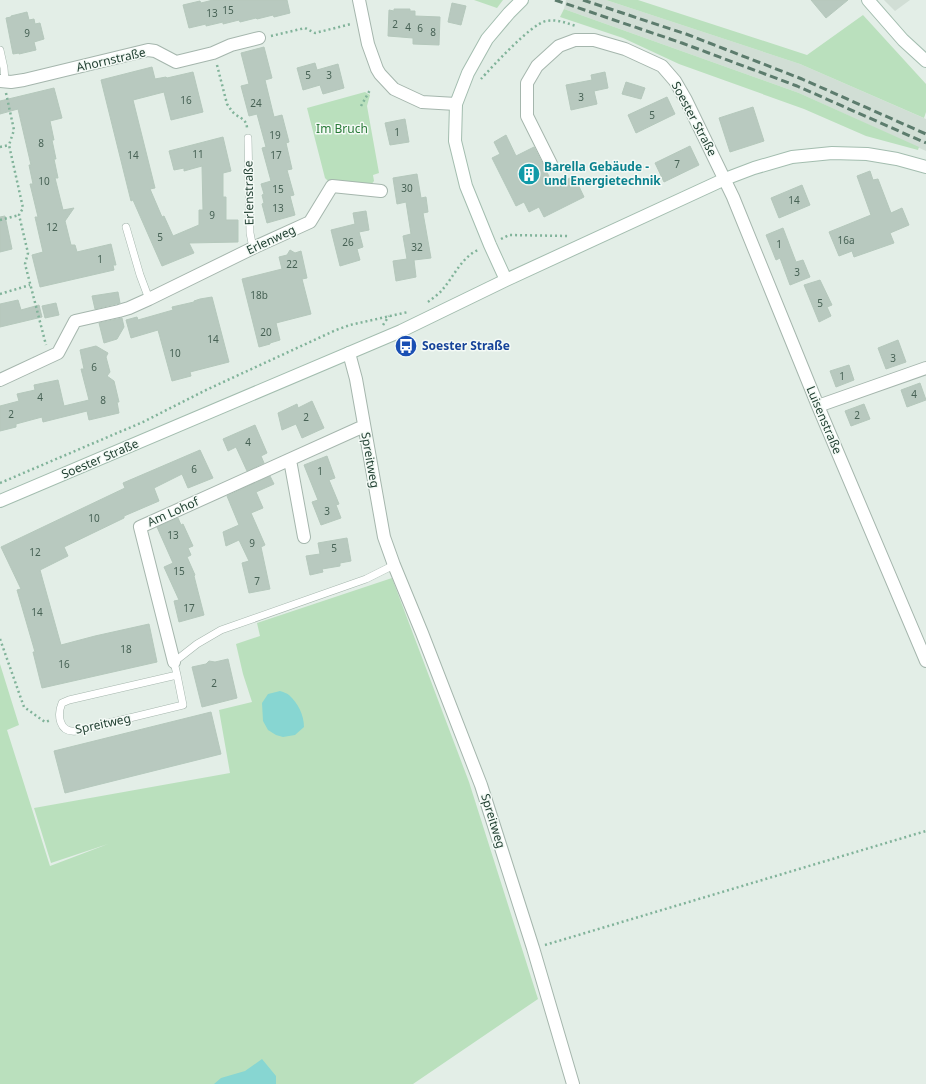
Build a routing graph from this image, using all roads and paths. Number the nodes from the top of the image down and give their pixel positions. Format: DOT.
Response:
graph roads {
  1 [pos="360,0"];
  2 [pos="522,0"];
  3 [pos="868,0"];
  4 [pos="364,22"];
  5 [pos="573,25"];
  6 [pos="259,38"];
  7 [pos="0,50"];
  8 [pos="213,52"];
  9 [pos="926,61"];
  10 [pos="2,81"];
  11 [pos="478,82"];
  12 [pos="370,90"];
  13 [pos="456,104"];
  14 [pos="361,106"];
  15 [pos="248,138"];
  16 [pos="9,144"];
  17 [pos="0,147"];
  18 [pos="551,164"];
  19 [pos="926,167"];
  20 [pos="725,179"];
  21 [pos="381,190"];
  22 [pos="19,215"];
  23 [pos="0,220"];
  24 [pos="126,227"];
  25 [pos="572,235"];
  26 [pos="490,245"];
  27 [pos="253,248"];
  28 [pos="506,280"];
  29 [pos="30,285"];
  30 [pos="0,294"];
  31 [pos="150,299"];
  32 [pos="427,303"];
  33 [pos="414,309"];
  34 [pos="348,353"];
  35 [pos="50,357"];
  36 [pos="926,368"];
  37 [pos="0,380"];
  38 [pos="818,406"];
  39 [pos="364,426"];
  40 [pos="290,460"];
  41 [pos="0,483"];
  42 [pos="0,501"];
  43 [pos="304,537"];
  44 [pos="394,566"];
  45 [pos="0,639"];
  46 [pos="926,661"];
  47 [pos="175,668"];
  48 [pos="60,719"];
  49 [pos="926,831"];
  50 [pos="533,948"];
  51 [pos="573,1084"];
  1 -- 4 [label="street"];
  2 -- 13 [label="street"];
  3 -- 9 [label="street"];
  4 -- 6 [label="path"];
  4 -- 13 [label="street"];
  5 -- 11 [label="path"];
  6 -- 8 [label="street, Ahornstraße"];
  7 -- 10 [label="lane"];
  8 -- 10 [label="street, Ahornstraße"];
  8 -- 15 [label="path"];
  10 -- 16 [label="path"];
  12 -- 14 [label="path"];
  13 -- 26 [label="street"];
  15 -- 27 [label="lane, Erlenstraße"];
  16 -- 17 [label="path"];
  16 -- 22 [label="path"];
  18 -- 20 [label="street, Soester Straße"];
  19 -- 20 [label="street, Soester Straße"];
  20 -- 28 [label="street, Soester Straße"];
  20 -- 38 [label="street, Luisenstraße"];
  21 -- 27 [label="street, Erlenweg"];
  22 -- 23 [label="path"];
  22 -- 29 [label="path"];
  24 -- 31 [label="lane"];
  25 -- 26 [label="path"];
  26 -- 28 [label="street"];
  26 -- 32 [label="path"];
  27 -- 31 [label="street, Erlenweg"];
  28 -- 34 [label="street, Soester Straße"];
  29 -- 30 [label="path"];
  29 -- 35 [label="path"];
  31 -- 35 [label="street, Erlenweg"];
  33 -- 41 [label="path"];
  34 -- 39 [label="street, Spreitweg"];
  34 -- 42 [label="street, Soester Straße"];
  35 -- 37 [label="street, Erlenweg"];
  36 -- 38 [label="street"];
  38 -- 46 [label="street, Luisenstraße"];
  39 -- 40 [label="street, Am Lohof"];
  39 -- 44 [label="street, Spreitweg"];
  40 -- 43 [label="street"];
  40 -- 47 [label="street, Am Lohof"];
  44 -- 47 [label="lane, Spreitweg"];
  44 -- 50 [label="street, Spreitweg"];
  45 -- 48 [label="path"];
  47 -- 48 [label="lane, Spreitweg"];
  47 -- 48 [label="lane, Spreitweg"];
  49 -- 50 [label="path"];
  50 -- 51 [label="street, Spreitweg"];
}
